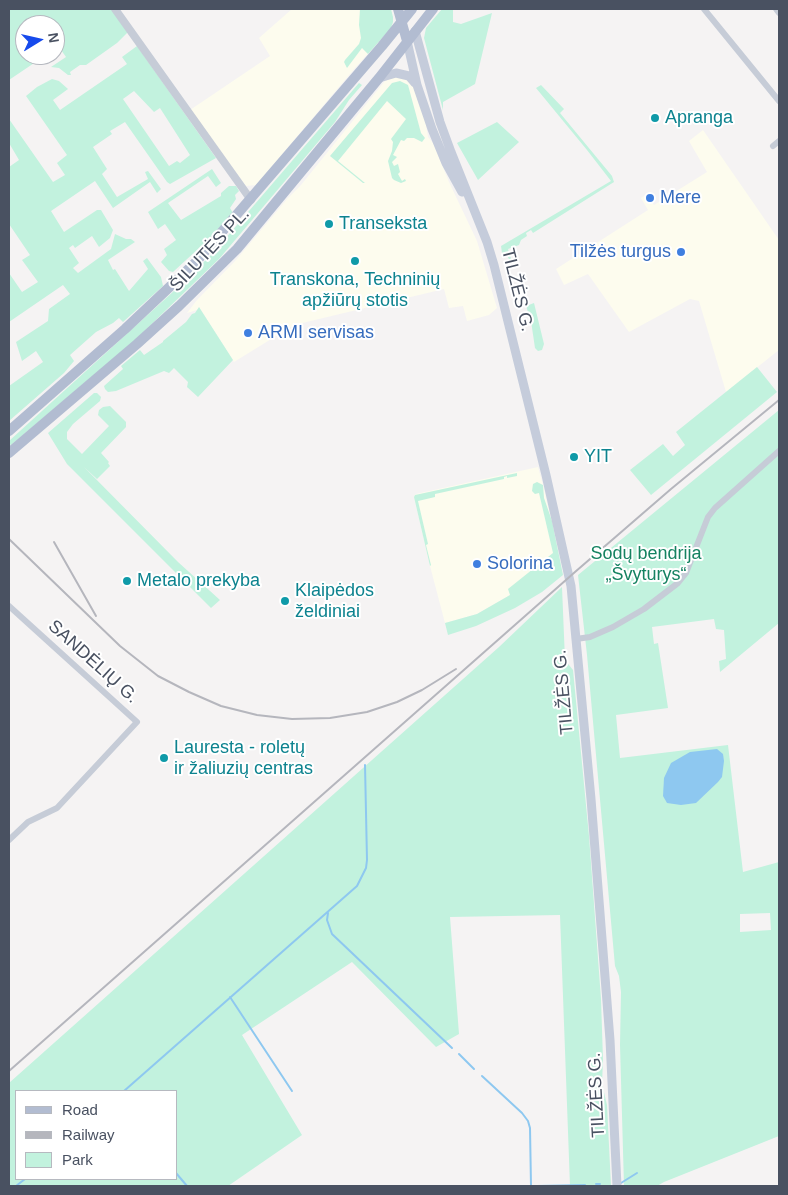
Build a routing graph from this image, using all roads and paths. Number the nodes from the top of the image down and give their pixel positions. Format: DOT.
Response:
graph roads {
  1 [pos="115,9"];
  2 [pos="398,9"];
  3 [pos="433,9"];
  4 [pos="704,9"];
  5 [pos="776,9"];
  6 [pos="410,10"];
  7 [pos="779,13"];
  8 [pos="401,21"];
  9 [pos="414,31"];
  10 [pos="406,41"];
  11 [pos="379,78"];
  12 [pos="417,86"];
  13 [pos="779,101"];
  14 [pos="779,141"];
  15 [pos="773,146"];
  16 [pos="251,200"];
  17 [pos="472,207"];
  18 [pos="9,431"];
  19 [pos="779,451"];
  20 [pos="9,453"];
  21 [pos="9,606"];
  22 [pos="576,638"];
  23 [pos="9,840"];
  24 [pos="617,1186"];
  1 -- 16 [label="street"];
  2 -- 8 [label="main road, TILŽĖS G."];
  3 -- 9 [label="main road, ŠILUTĖS PL."];
  4 -- 13 [label="street"];
  5 -- 7 [label="street"];
  6 -- 8 [label="main road, ŠILUTĖS PL."];
  6 -- 9 [label="main road, TILŽĖS G."];
  8 -- 10 [label="main road, TILŽĖS G."];
  8 -- 16 [label="main road, ŠILUTĖS PL."];
  9 -- 10 [label="main road, ŠILUTĖS PL."];
  9 -- 17 [label="main road, TILŽĖS G."];
  10 -- 11 [label="main road, ŠILUTĖS PL."];
  10 -- 12 [label="main road, TILŽĖS G."];
  11 -- 12 [label="main road"];
  11 -- 20 [label="main road, ŠILUTĖS PL."];
  12 -- 17 [label="main road, TILŽĖS G."];
  14 -- 15 [label="street"];
  16 -- 18 [label="main road, ŠILUTĖS PL."];
  17 -- 22 [label="main road, TILŽĖS G."];
  19 -- 22 [label="street"];
  21 -- 23 [label="street, SANDĖLIŲ G."];
  22 -- 24 [label="main road, TILŽĖS G."];
}
